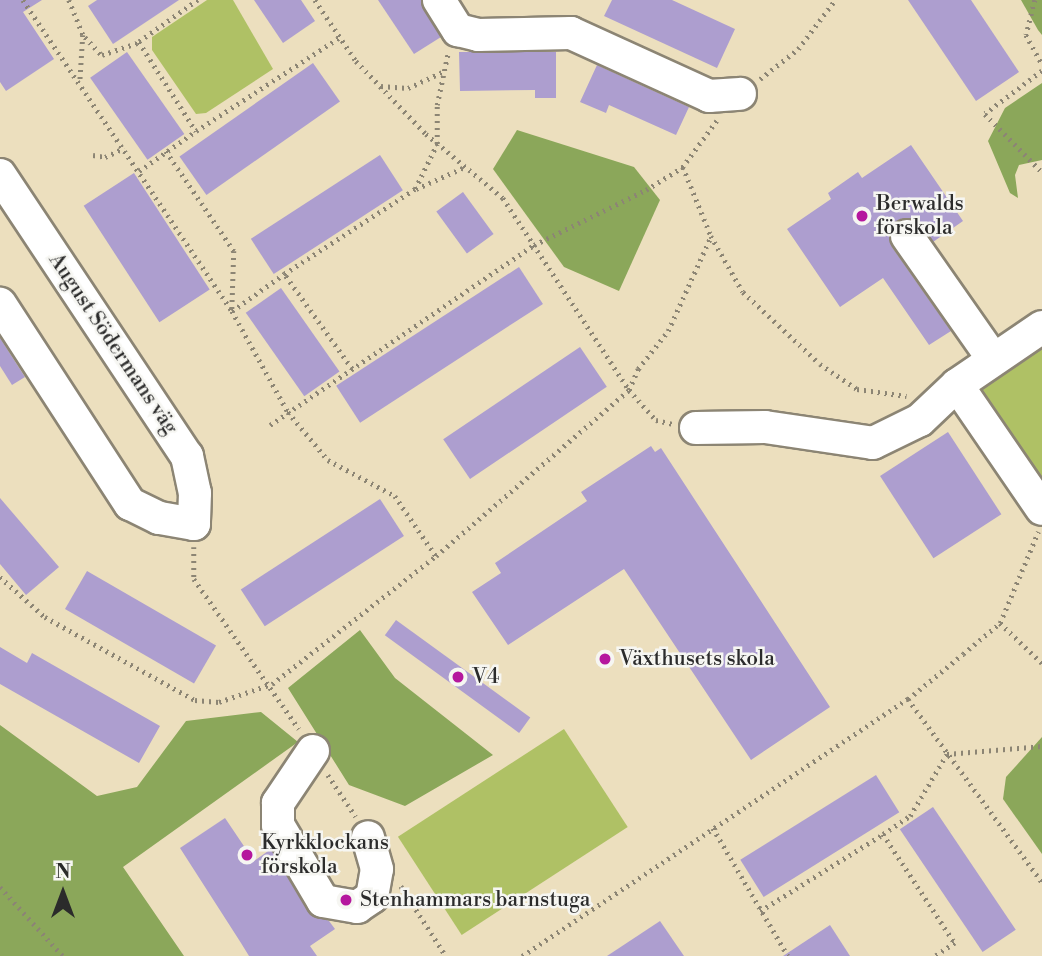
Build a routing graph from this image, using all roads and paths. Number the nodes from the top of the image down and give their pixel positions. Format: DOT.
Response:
graph roads {
  1 [pos="23,0"];
  2 [pos="69,0"];
  3 [pos="198,0"];
  4 [pos="315,0"];
  5 [pos="439,0"];
  6 [pos="835,0"];
  7 [pos="1035,0"];
  8 [pos="458,30"];
  9 [pos="83,35"];
  10 [pos="341,37"];
  11 [pos="139,42"];
  12 [pos="1042,64"];
  13 [pos="1042,71"];
  14 [pos="442,72"];
  15 [pos="80,83"];
  16 [pos="380,86"];
  17 [pos="740,94"];
  18 [pos="196,131"];
  19 [pos="437,144"];
  20 [pos="124,148"];
  21 [pos="166,152"];
  22 [pos="93,155"];
  23 [pos="466,167"];
  24 [pos="683,167"];
  25 [pos="139,171"];
  26 [pos="1042,172"];
  27 [pos="0,176"];
  28 [pos="415,189"];
  29 [pos="711,236"];
  30 [pos="907,236"];
  31 [pos="534,245"];
  32 [pos="284,274"];
  33 [pos="0,304"];
  34 [pos="232,312"];
  35 [pos="1042,327"];
  36 [pos="993,359"];
  37 [pos="352,369"];
  38 [pos="629,390"];
  39 [pos="950,393"];
  40 [pos="288,412"];
  41 [pos="270,425"];
  42 [pos="696,428"];
  43 [pos="1042,509"];
  44 [pos="1042,521"];
  45 [pos="194,524"];
  46 [pos="436,556"];
  47 [pos="0,577"];
  48 [pos="1000,623"];
  49 [pos="1042,663"];
  50 [pos="272,684"];
  51 [pos="908,699"];
  52 [pos="1042,746"];
  53 [pos="313,751"];
  54 [pos="947,754"];
  55 [pos="713,828"];
  56 [pos="883,834"];
  57 [pos="369,837"];
  58 [pos="1042,882"];
  59 [pos="0,887"];
  60 [pos="760,911"];
  61 [pos="63,956"];
  62 [pos="522,956"];
  63 [pos="788,956"];
  64 [pos="936,956"];
  1 -- 15 [label="path"];
  2 -- 9 [label="path"];
  3 -- 11 [label="path"];
  4 -- 10 [label="path"];
  5 -- 8 [label="street"];
  6 -- 17 [label="path"];
  7 -- 12 [label="path"];
  8 -- 14 [label="path"];
  8 -- 17 [label="street"];
  9 -- 11 [label="path"];
  9 -- 15 [label="path"];
  10 -- 16 [label="path"];
  10 -- 18 [label="path"];
  11 -- 18 [label="path"];
  13 -- 26 [label="path"];
  14 -- 16 [label="path"];
  14 -- 19 [label="path"];
  15 -- 20 [label="path"];
  16 -- 19 [label="path"];
  17 -- 24 [label="path"];
  18 -- 21 [label="path"];
  19 -- 23 [label="path"];
  19 -- 28 [label="path"];
  20 -- 22 [label="path"];
  20 -- 25 [label="path"];
  21 -- 25 [label="path"];
  21 -- 34 [label="path"];
  23 -- 28 [label="path"];
  23 -- 31 [label="path"];
  24 -- 29 [label="path"];
  24 -- 31 [label="path"];
  25 -- 34 [label="path"];
  27 -- 45 [label="street, August Södermans väg"];
  28 -- 32 [label="path"];
  29 -- 38 [label="path"];
  29 -- 39 [label="path"];
  30 -- 36 [label="street"];
  31 -- 37 [label="path"];
  31 -- 38 [label="path"];
  32 -- 34 [label="path"];
  32 -- 37 [label="path"];
  33 -- 45 [label="street"];
  34 -- 40 [label="path"];
  35 -- 36 [label="street"];
  36 -- 39 [label="street"];
  37 -- 40 [label="path"];
  38 -- 42 [label="path"];
  38 -- 46 [label="path"];
  39 -- 42 [label="street"];
  39 -- 43 [label="street"];
  40 -- 41 [label="path"];
  40 -- 46 [label="path"];
  44 -- 48 [label="path"];
  45 -- 50 [label="path"];
  46 -- 50 [label="path"];
  47 -- 50 [label="path"];
  48 -- 49 [label="path"];
  48 -- 51 [label="path"];
  51 -- 54 [label="path"];
  51 -- 55 [label="path"];
  52 -- 54 [label="path"];
  53 -- 57 [label="street"];
  54 -- 56 [label="path"];
  54 -- 58 [label="path"];
  55 -- 60 [label="path"];
  55 -- 62 [label="path"];
  56 -- 60 [label="path"];
  56 -- 64 [label="path"];
  59 -- 61 [label="path"];
  60 -- 63 [label="path"];
}
